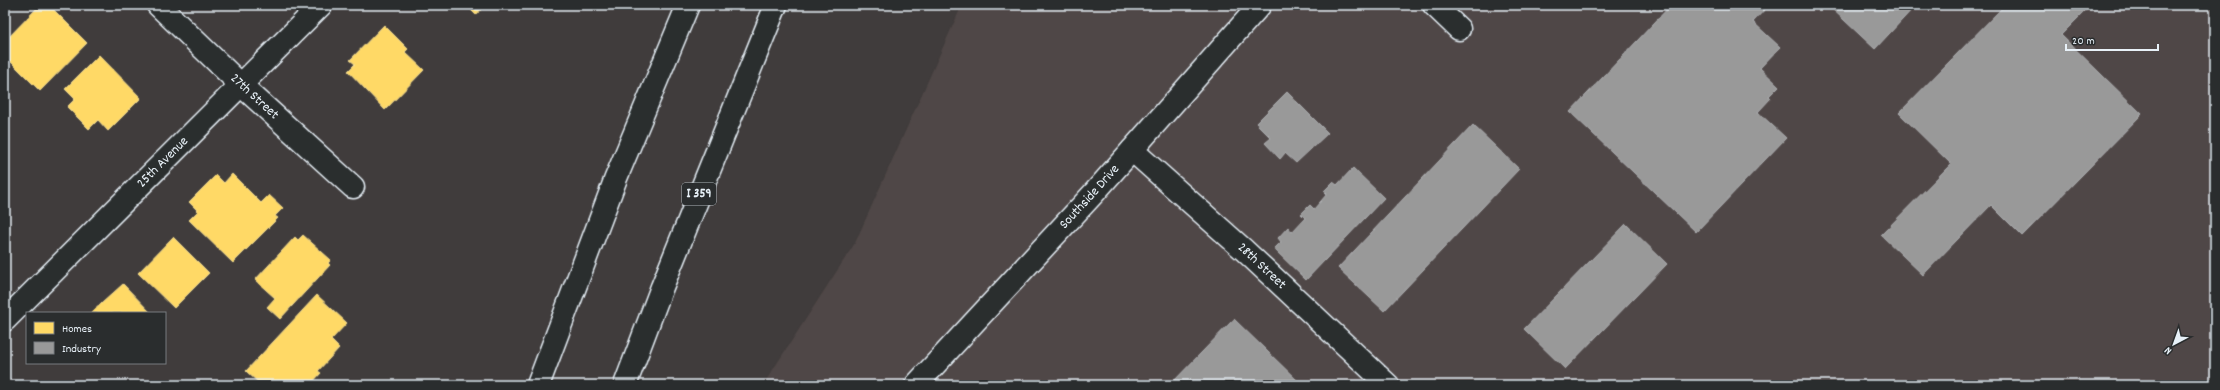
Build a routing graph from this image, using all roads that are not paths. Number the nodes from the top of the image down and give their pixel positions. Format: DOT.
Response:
graph roads {
  1 [pos="158,5"];
  2 [pos="321,5"];
  3 [pos="688,5"];
  4 [pos="776,5"];
  5 [pos="1260,5"];
  6 [pos="1434,5"];
  7 [pos="1459,28"];
  8 [pos="241,86"];
  9 [pos="1132,150"];
  10 [pos="353,187"];
  11 [pos="5,320"];
  12 [pos="538,385"];
  13 [pos="625,385"];
  14 [pos="916,385"];
  15 [pos="1388,385"];
  1 -- 8 [label="main road, 27th Street"];
  2 -- 8 [label="main road, 25th Avenue"];
  3 -- 12 [label="main road"];
  4 -- 13 [label="main road, I 359"];
  5 -- 9 [label="main road, Southside Drive"];
  6 -- 7 [label="main road"];
  8 -- 10 [label="main road, 27th Street"];
  8 -- 11 [label="main road, 25th Avenue"];
  9 -- 14 [label="main road, Southside Drive"];
  9 -- 15 [label="main road, 28th Street"];
}
